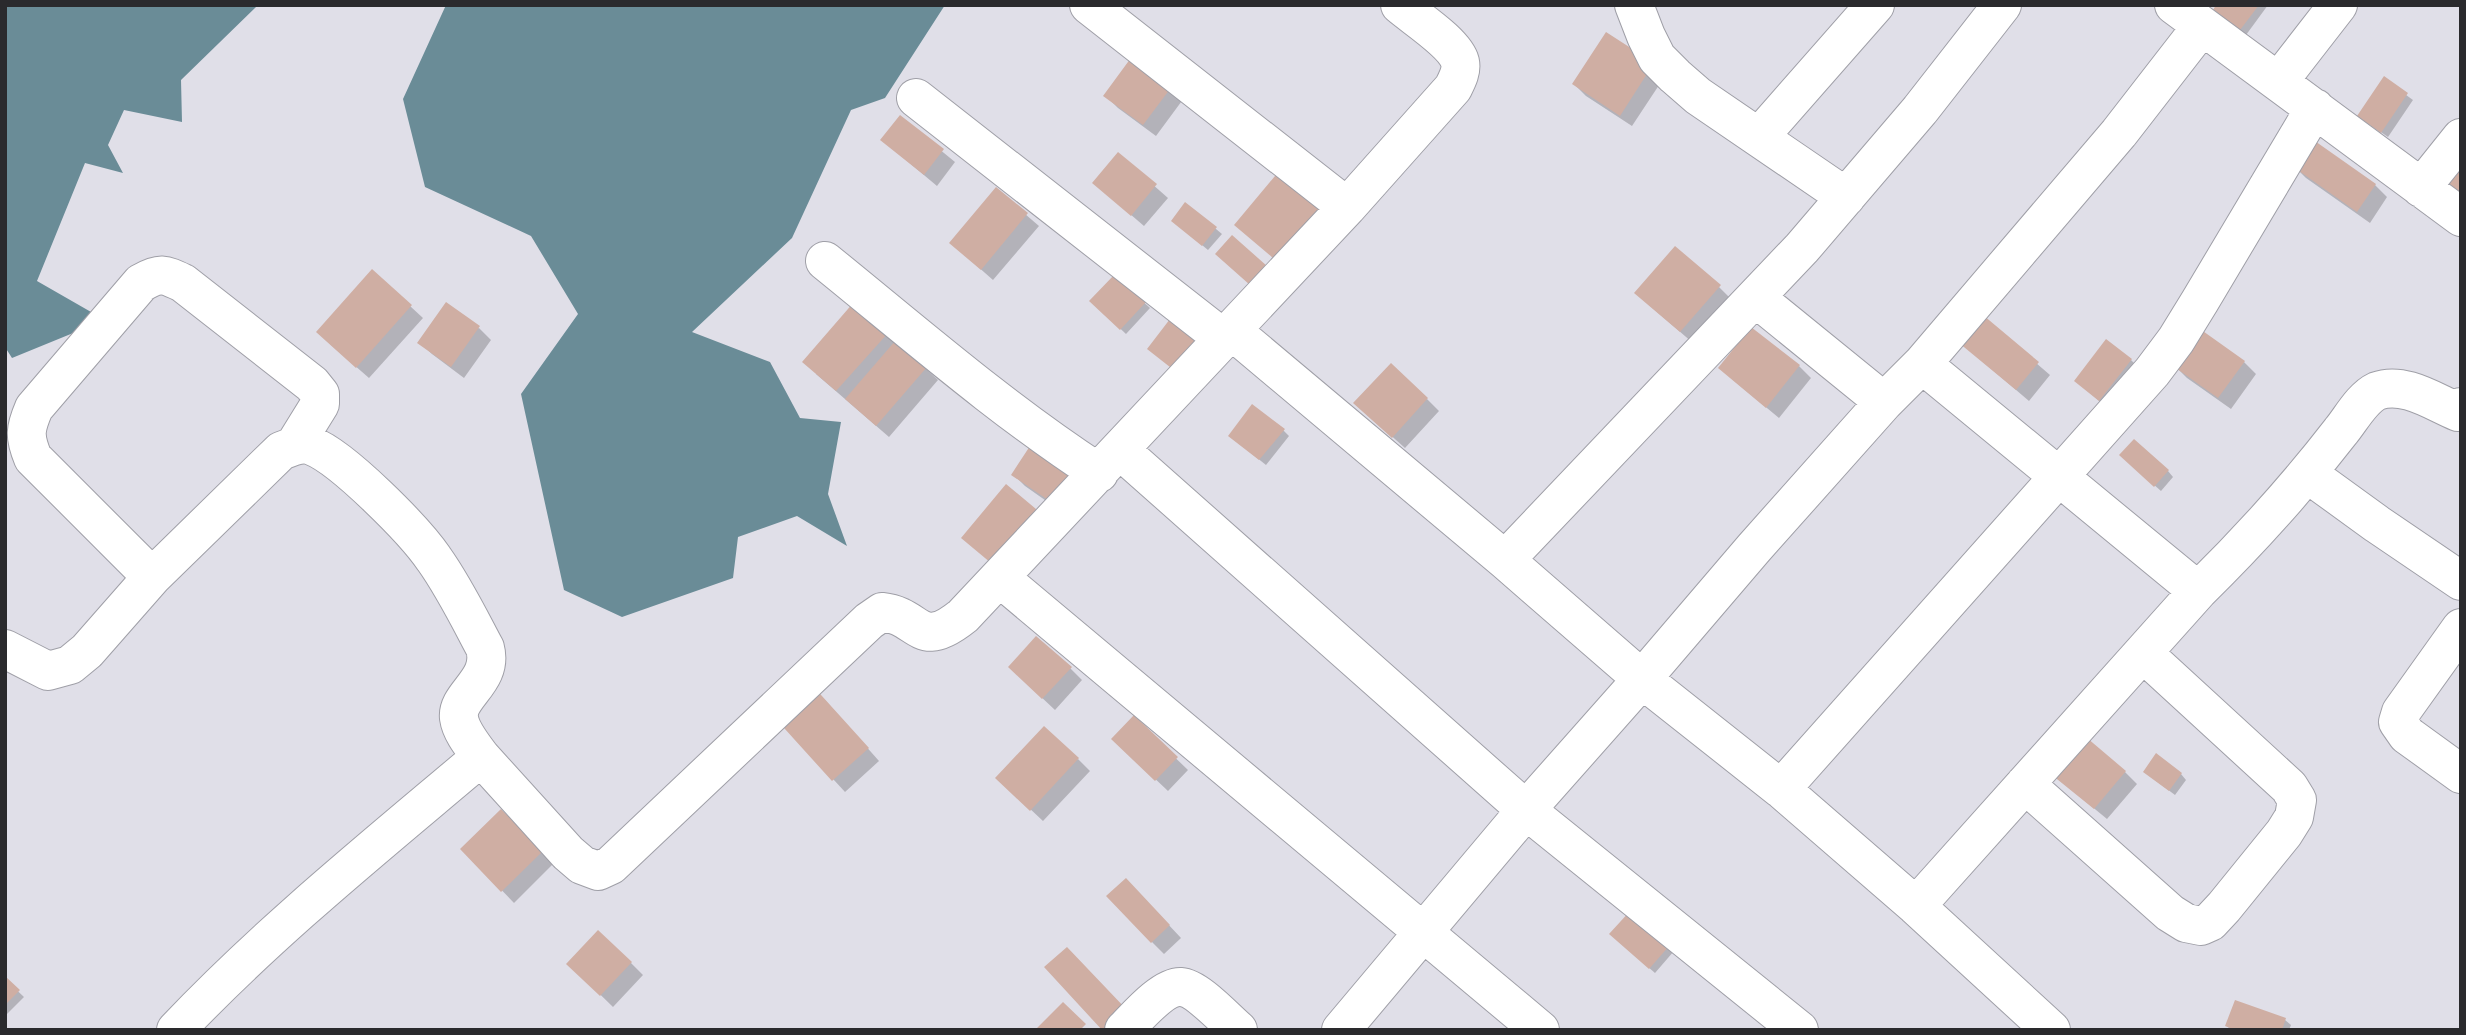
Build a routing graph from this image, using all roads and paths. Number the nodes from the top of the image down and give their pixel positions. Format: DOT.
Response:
graph roads {
  1 [pos="1089,5"];
  2 [pos="1400,5"];
  3 [pos="1634,5"];
  4 [pos="1875,5"];
  5 [pos="2002,5"];
  6 [pos="2337,5"];
  7 [pos="2188,15"];
  8 [pos="2278,81"];
  9 [pos="916,98"];
  10 [pos="2315,108"];
  11 [pos="1759,137"];
  12 [pos="2461,138"];
  13 [pos="2421,188"];
  14 [pos="1846,197"];
  15 [pos="1347,207"];
  16 [pos="2461,217"];
  17 [pos="824,261"];
  18 [pos="1756,298"];
  19 [pos="1228,335"];
  20 [pos="1922,364"];
  21 [pos="1884,402"];
  22 [pos="2460,411"];
  23 [pos="294,446"];
  24 [pos="1109,462"];
  25 [pos="2308,474"];
  26 [pos="2059,475"];
  27 [pos="1505,560"];
  28 [pos="152,578"];
  29 [pos="1000,578"];
  30 [pos="2461,581"];
  31 [pos="2198,592"];
  32 [pos="2461,628"];
  33 [pos="5,649"];
  34 [pos="2143,653"];
  35 [pos="1642,679"];
  36 [pos="481,757"];
  37 [pos="2461,774"];
  38 [pos="2025,784"];
  39 [pos="1781,789"];
  40 [pos="1526,810"];
  41 [pos="1916,906"];
  42 [pos="1424,932"];
  43 [pos="176,1030"];
  44 [pos="1124,1030"];
  45 [pos="1238,1030"];
  46 [pos="1340,1030"];
  47 [pos="1539,1030"];
  48 [pos="1798,1030"];
  49 [pos="2051,1030"];
  1 -- 15 [label="street"];
  2 -- 15 [label="street"];
  3 -- 11 [label="street"];
  4 -- 11 [label="street"];
  5 -- 14 [label="street"];
  6 -- 8 [label="street"];
  7 -- 8 [label="street"];
  7 -- 20 [label="street"];
  8 -- 10 [label="street"];
  9 -- 19 [label="street"];
  10 -- 13 [label="street"];
  10 -- 26 [label="street"];
  11 -- 14 [label="street"];
  12 -- 13 [label="street"];
  13 -- 16 [label="street"];
  14 -- 18 [label="street"];
  15 -- 19 [label="street"];
  17 -- 24 [label="street"];
  18 -- 21 [label="street"];
  18 -- 27 [label="street"];
  19 -- 24 [label="street"];
  19 -- 27 [label="street"];
  20 -- 21 [label="street"];
  20 -- 26 [label="street"];
  21 -- 35 [label="street"];
  22 -- 25 [label="street"];
  23 -- 28 [label="street"];
  23 -- 28 [label="street"];
  23 -- 36 [label="street"];
  24 -- 29 [label="street"];
  24 -- 40 [label="street"];
  25 -- 30 [label="street"];
  25 -- 31 [label="street"];
  26 -- 31 [label="street"];
  26 -- 39 [label="street"];
  27 -- 35 [label="street"];
  28 -- 33 [label="street"];
  29 -- 36 [label="street"];
  29 -- 42 [label="street"];
  31 -- 34 [label="street"];
  32 -- 37 [label="street"];
  34 -- 38 [label="street"];
  34 -- 38 [label="street"];
  35 -- 39 [label="street"];
  35 -- 40 [label="street"];
  36 -- 43 [label="street"];
  38 -- 41 [label="street"];
  39 -- 41 [label="street"];
  40 -- 42 [label="street"];
  40 -- 48 [label="street"];
  41 -- 49 [label="street"];
  42 -- 46 [label="street"];
  42 -- 47 [label="street"];
  44 -- 45 [label="street"];
}
